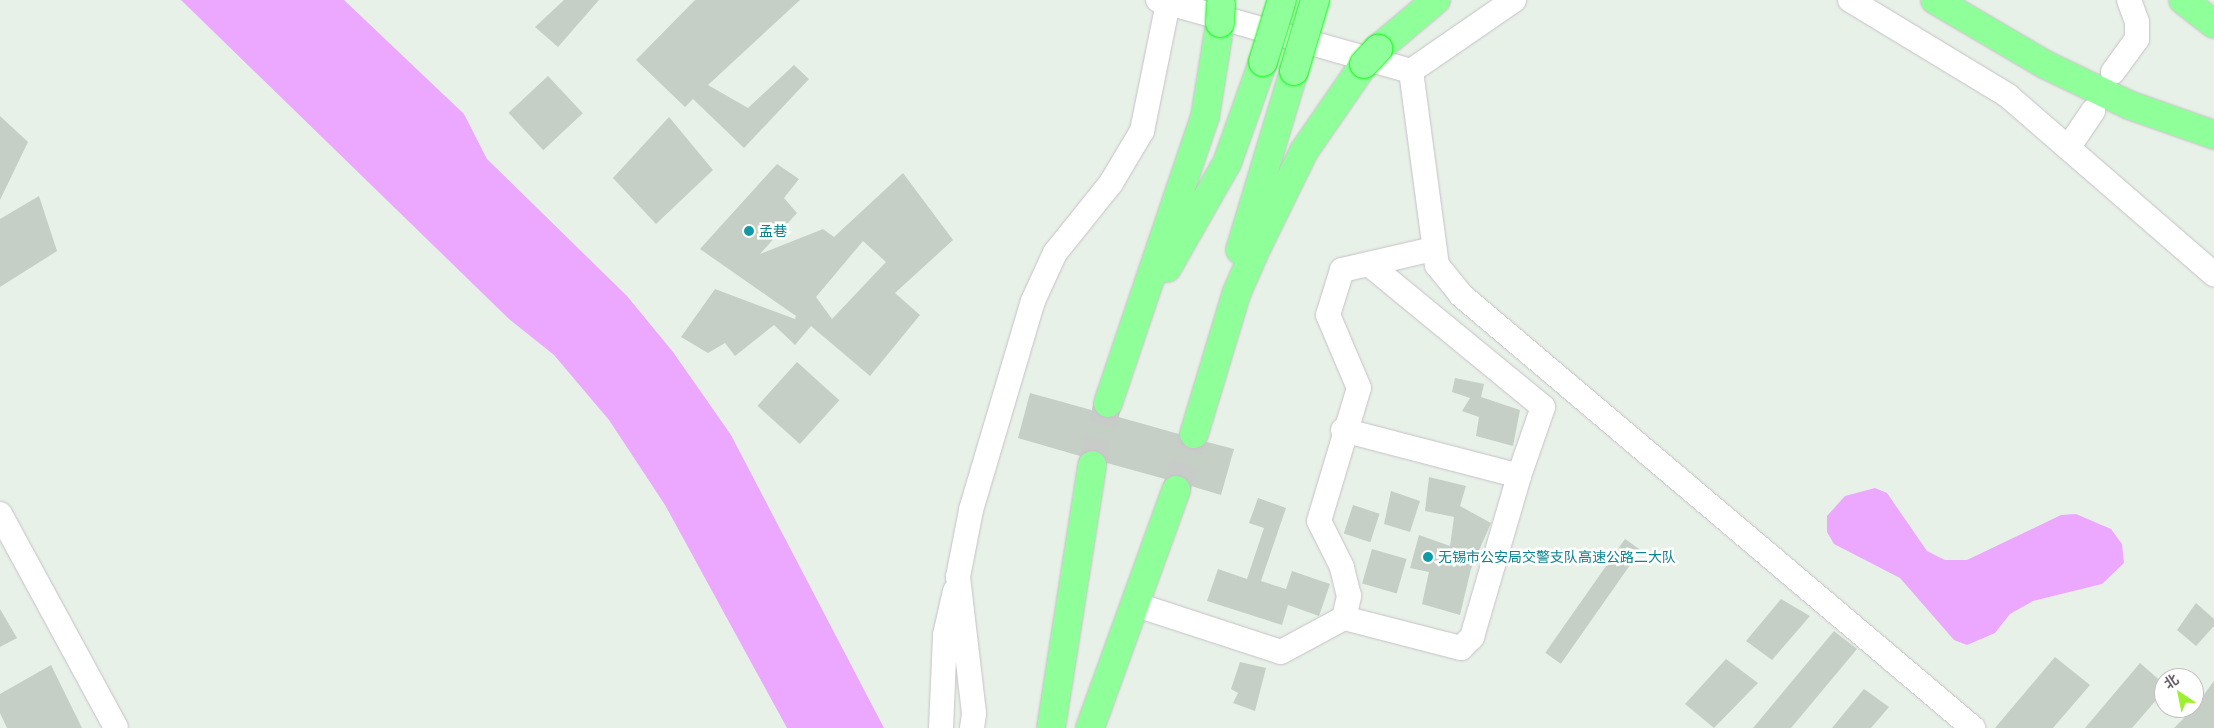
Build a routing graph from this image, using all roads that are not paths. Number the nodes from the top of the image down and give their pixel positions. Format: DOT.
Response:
graph roads {
  1 [pos="1282,0"];
  2 [pos="1315,0"];
  3 [pos="1436,0"];
  4 [pos="1514,0"];
  5 [pos="1850,0"];
  6 [pos="1935,0"];
  7 [pos="2129,0"];
  8 [pos="2184,0"];
  9 [pos="1163,2"];
  10 [pos="1220,9"];
  11 [pos="2214,24"];
  12 [pos="1410,70"];
  13 [pos="2113,72"];
  14 [pos="2093,111"];
  15 [pos="2214,135"];
  16 [pos="2068,148"];
  17 [pos="1433,249"];
  18 [pos="1369,264"];
  19 [pos="2214,274"];
  20 [pos="1238,292"];
  21 [pos="1130,332"];
  22 [pos="1108,403"];
  23 [pos="1343,430"];
  24 [pos="1194,434"];
  25 [pos="1092,465"];
  26 [pos="1520,476"];
  27 [pos="1176,490"];
  28 [pos="0,514"];
  29 [pos="958,577"];
  30 [pos="1137,605"];
  31 [pos="1344,618"];
  32 [pos="116,728"];
  33 [pos="941,728"];
  34 [pos="972,728"];
  35 [pos="1051,728"];
  36 [pos="1090,728"];
  37 [pos="1973,728"];
  1 -- 21 [label="highway, bridge"];
  2 -- 20 [label="highway, bridge"];
  3 -- 20 [label="highway"];
  4 -- 12 [label="street"];
  5 -- 16 [label="street"];
  6 -- 15 [label="highway"];
  7 -- 13 [label="street"];
  8 -- 11 [label="highway"];
  9 -- 12 [label="street"];
  9 -- 29 [label="street"];
  10 -- 21 [label="highway"];
  12 -- 17 [label="street"];
  14 -- 16 [label="street"];
  16 -- 19 [label="street"];
  17 -- 18 [label="street"];
  17 -- 37 [label="street"];
  18 -- 23 [label="street"];
  18 -- 26 [label="street"];
  20 -- 24 [label="highway"];
  21 -- 22 [label="highway"];
  23 -- 26 [label="street"];
  23 -- 31 [label="street"];
  25 -- 35 [label="highway"];
  26 -- 31 [label="street"];
  27 -- 30 [label="highway"];
  28 -- 32 [label="street"];
  29 -- 33 [label="street"];
  29 -- 34 [label="street"];
  30 -- 31 [label="street"];
  30 -- 36 [label="highway"];
}
